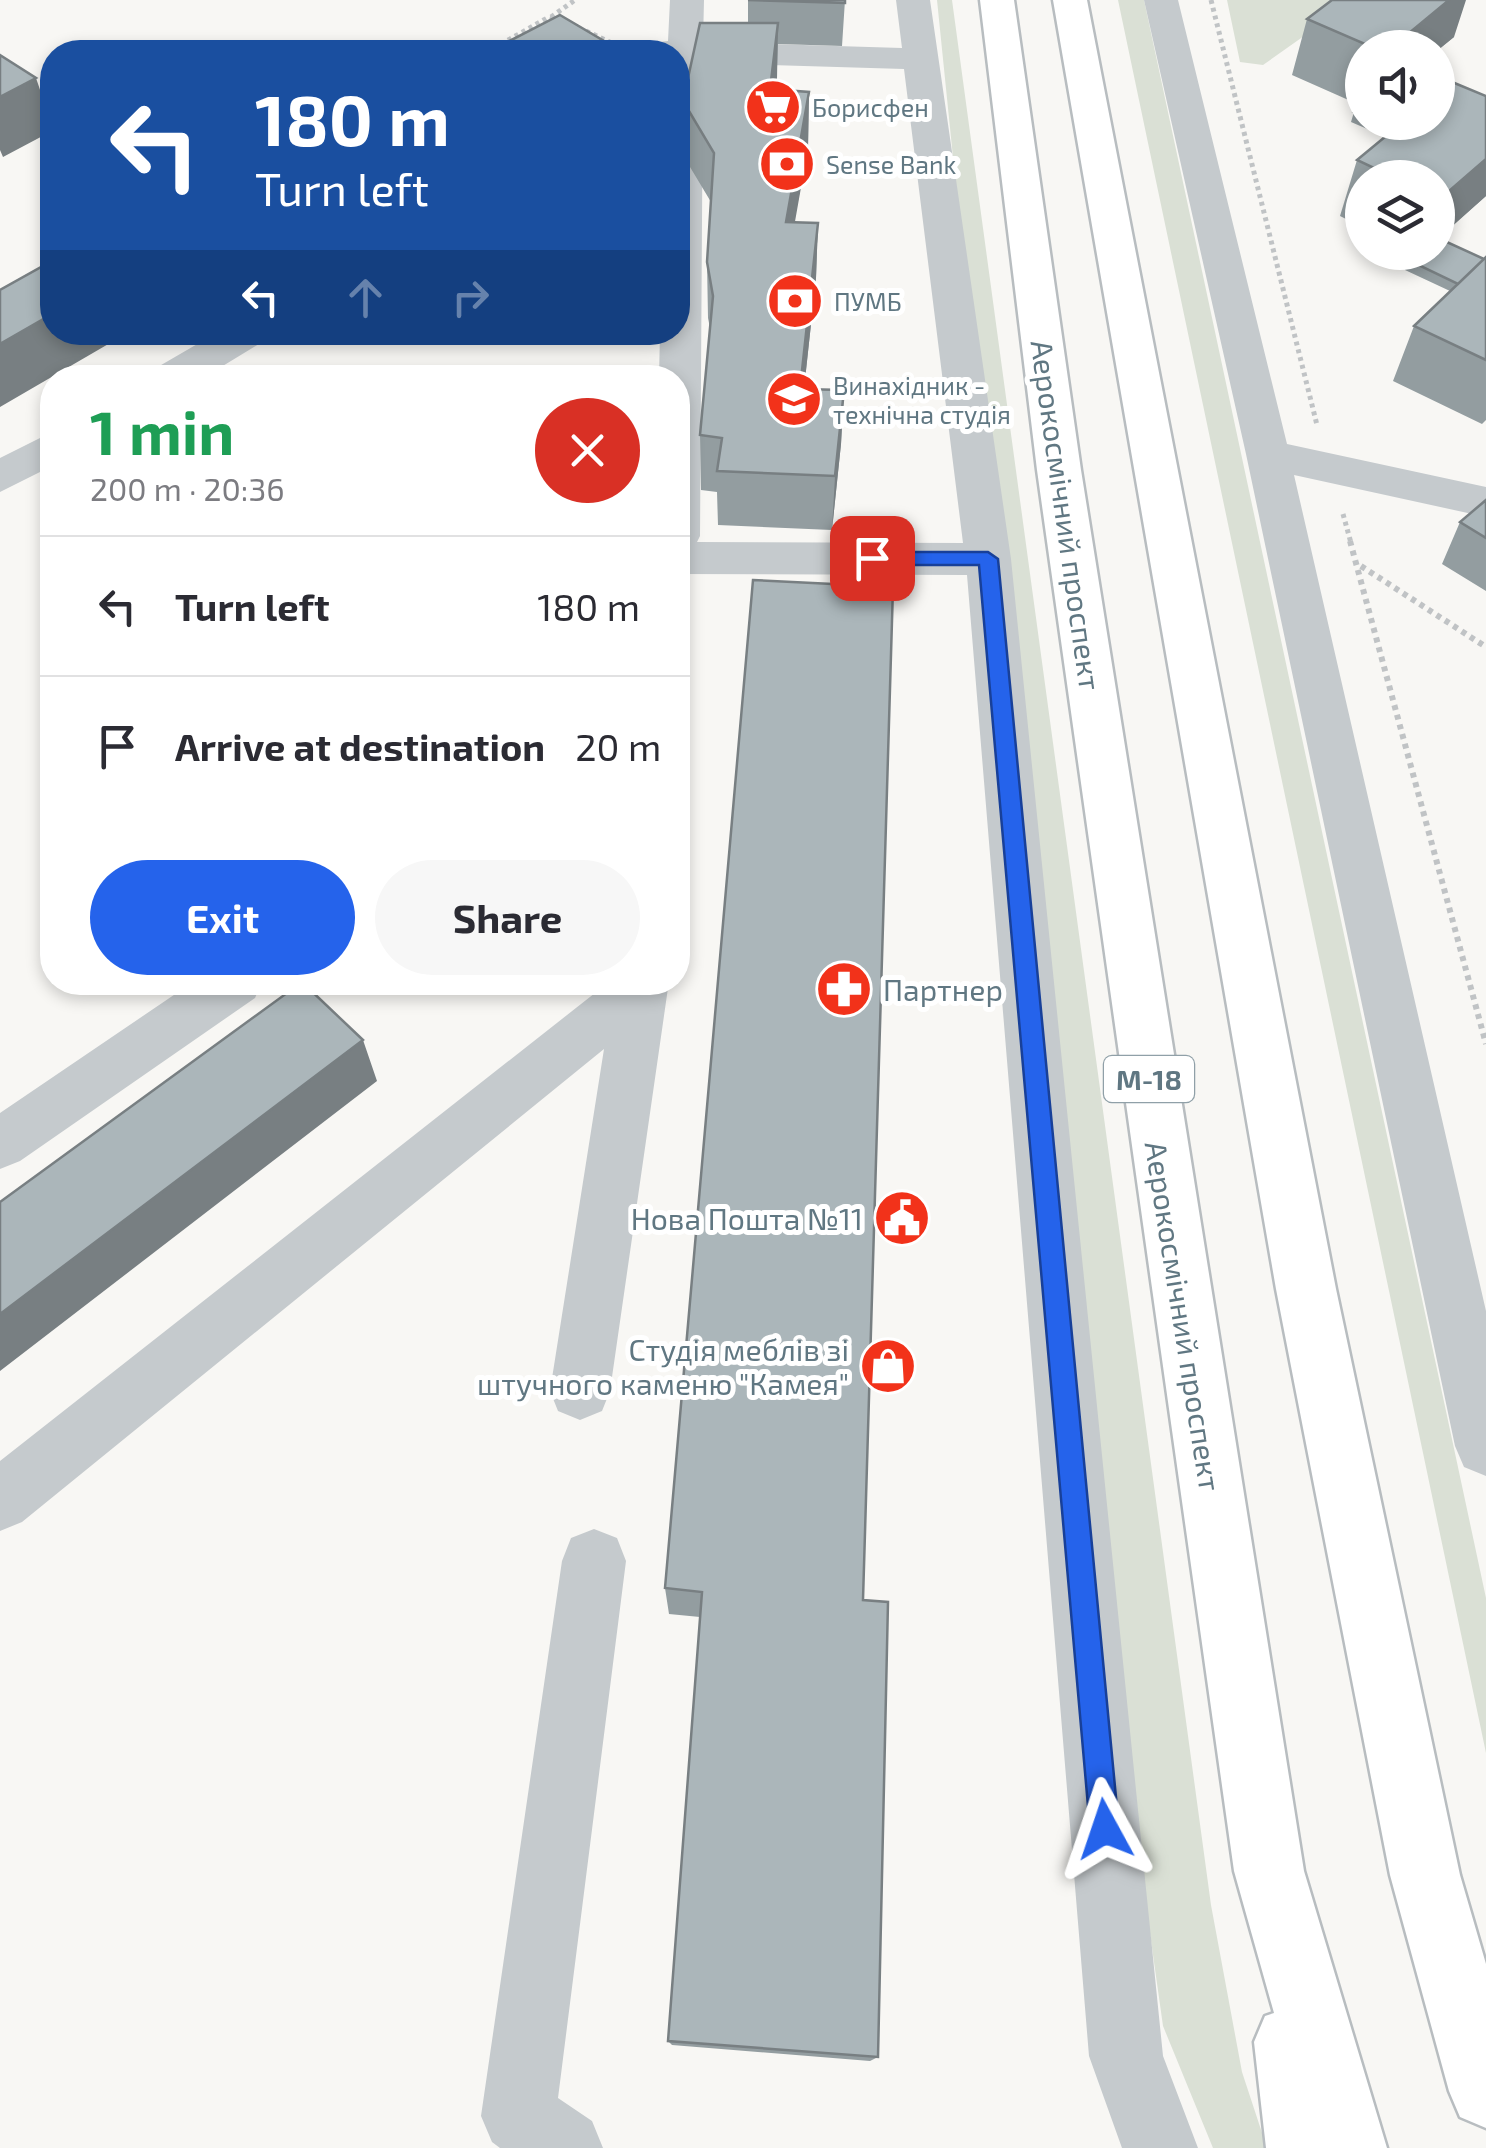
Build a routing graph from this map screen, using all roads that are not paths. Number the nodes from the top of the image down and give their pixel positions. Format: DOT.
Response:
graph roads {
  1 [pos="687,0"];
  2 [pos="913,0"];
  3 [pos="997,0"];
  4 [pos="1070,0"];
  5 [pos="1161,0"];
  6 [pos="674,40"];
  7 [pos="690,53"];
  8 [pos="918,59"];
  9 [pos="227,345"];
  10 [pos="194,365"];
  11 [pos="40,454"];
  12 [pos="1268,454"];
  13 [pos="0,477"];
  14 [pos="1486,502"];
  15 [pos="690,558"];
  16 [pos="988,559"];
  17 [pos="217,995"];
  18 [pos="629,995"];
  19 [pos="639,995"];
  20 [pos="0,1144"];
  21 [pos="580,1391"];
  22 [pos="1486,1446"];
  23 [pos="0,1500"];
  24 [pos="594,1561"];
  25 [pos="1269,1871"];
  26 [pos="1486,2091"];
  27 [pos="565,2148"];
  28 [pos="1160,2148"];
  29 [pos="1304,2148"];
  30 [pos="1349,2148"];
  1 -- 6 [label="street"];
  2 -- 8 [label="street"];
  3 -- 25 [label="main road, Аерокосмічний проспект / М-18"];
  4 -- 26 [label="main road"];
  5 -- 12 [label="street"];
  7 -- 8 [label="street"];
  8 -- 16 [label="street"];
  9 -- 10 [label="street"];
  11 -- 13 [label="street"];
  12 -- 14 [label="street"];
  12 -- 22 [label="street"];
  15 -- 16 [label="street"];
  16 -- 28 [label="street"];
  17 -- 20 [label="street"];
  18 -- 23 [label="street"];
  19 -- 21 [label="street"];
  24 -- 27 [label="street"];
  25 -- 29 [label="main road"];
  25 -- 30 [label="main road, Аерокосмічний проспект / М-18"];
}
